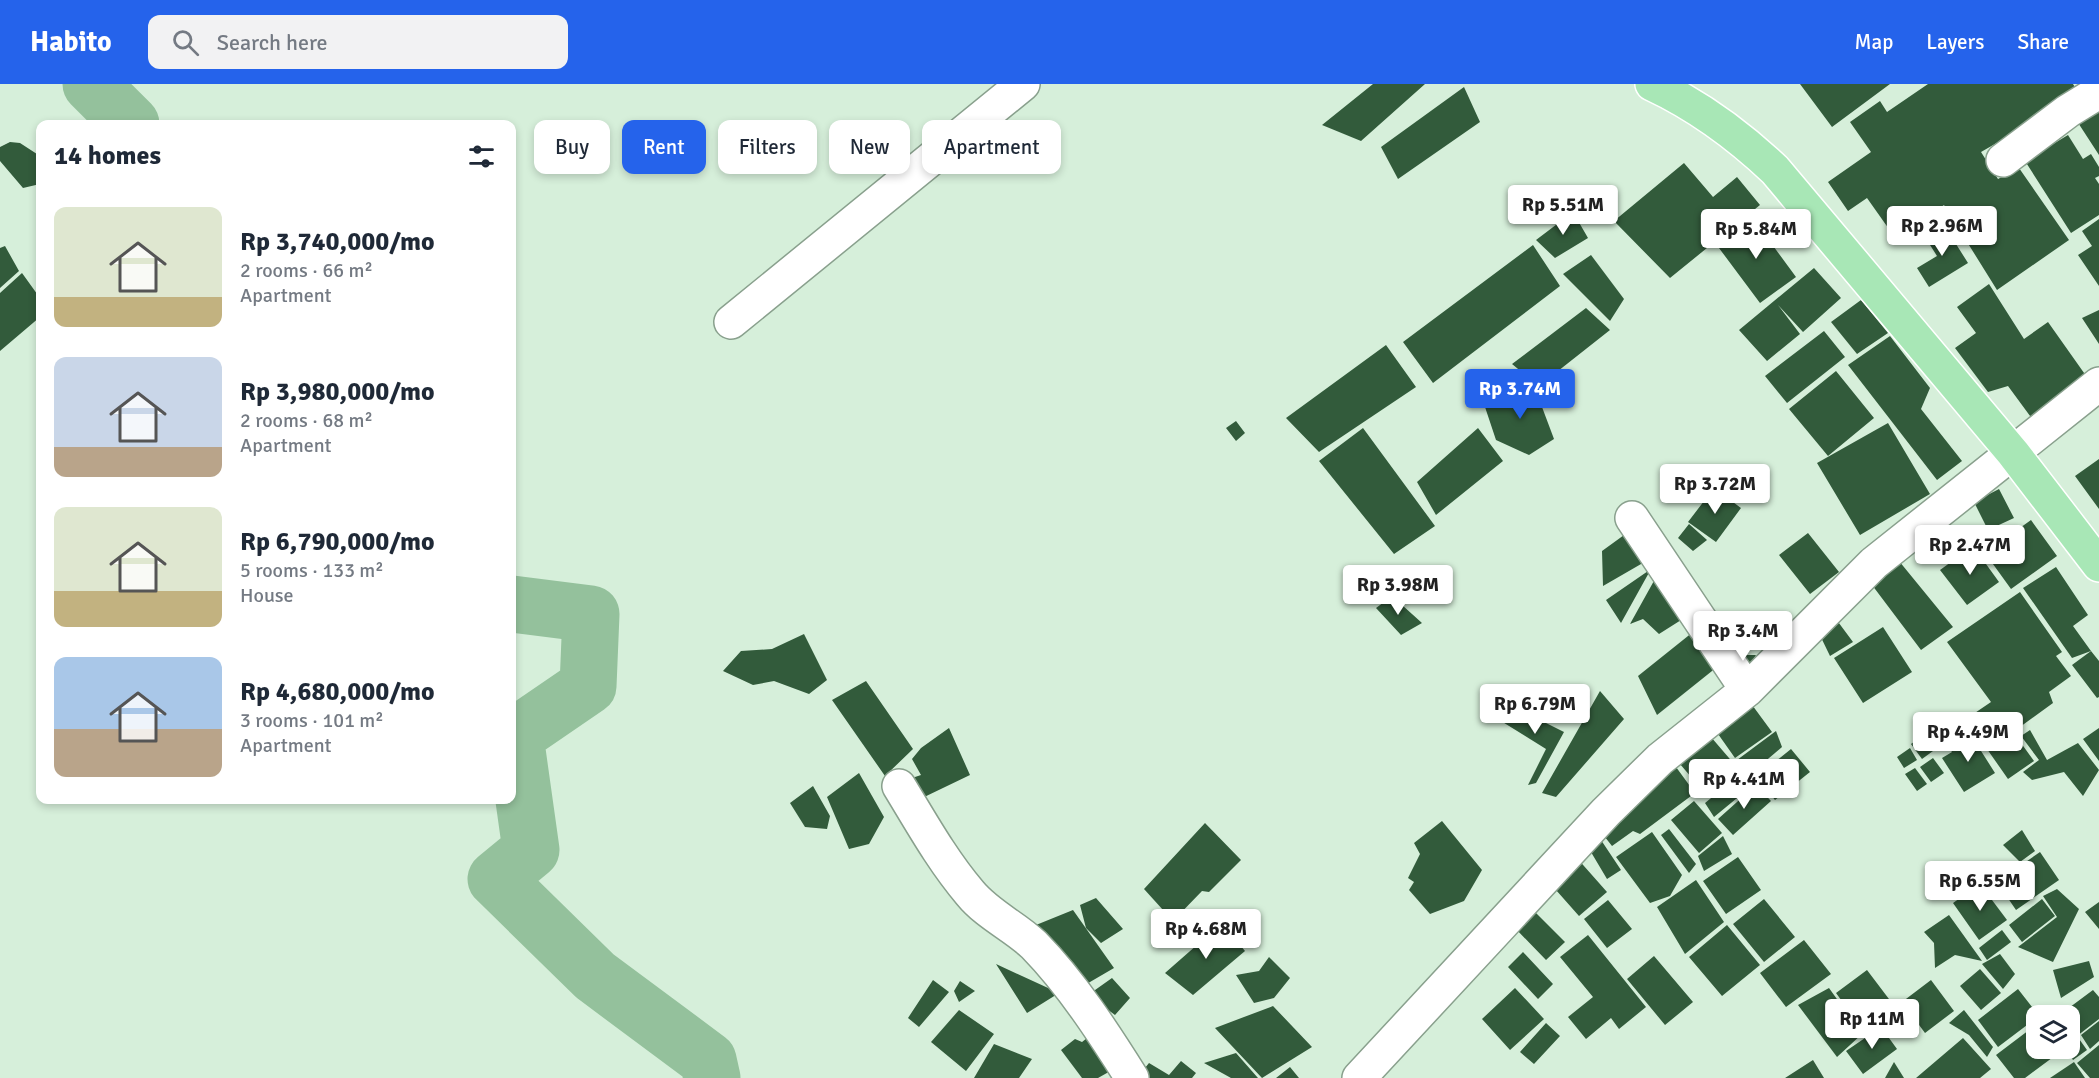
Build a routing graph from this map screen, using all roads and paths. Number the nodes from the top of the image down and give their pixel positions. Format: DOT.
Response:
graph roads {
  1 [pos="1023,84"];
  2 [pos="1652,84"];
  3 [pos="2099,92"];
  4 [pos="2003,160"];
  5 [pos="731,322"];
  6 [pos="2099,384"];
  7 [pos="2013,453"];
  8 [pos="1632,518"];
  9 [pos="2099,565"];
  10 [pos="1747,690"];
  11 [pos="899,786"];
  12 [pos="1132,1078"];
  13 [pos="1359,1078"];
  1 -- 5 [label="street"];
  2 -- 7 [label="main road"];
  3 -- 4 [label="street"];
  6 -- 7 [label="street"];
  7 -- 9 [label="main road"];
  7 -- 10 [label="street"];
  8 -- 10 [label="street"];
  10 -- 13 [label="street"];
  11 -- 12 [label="street"];
}
